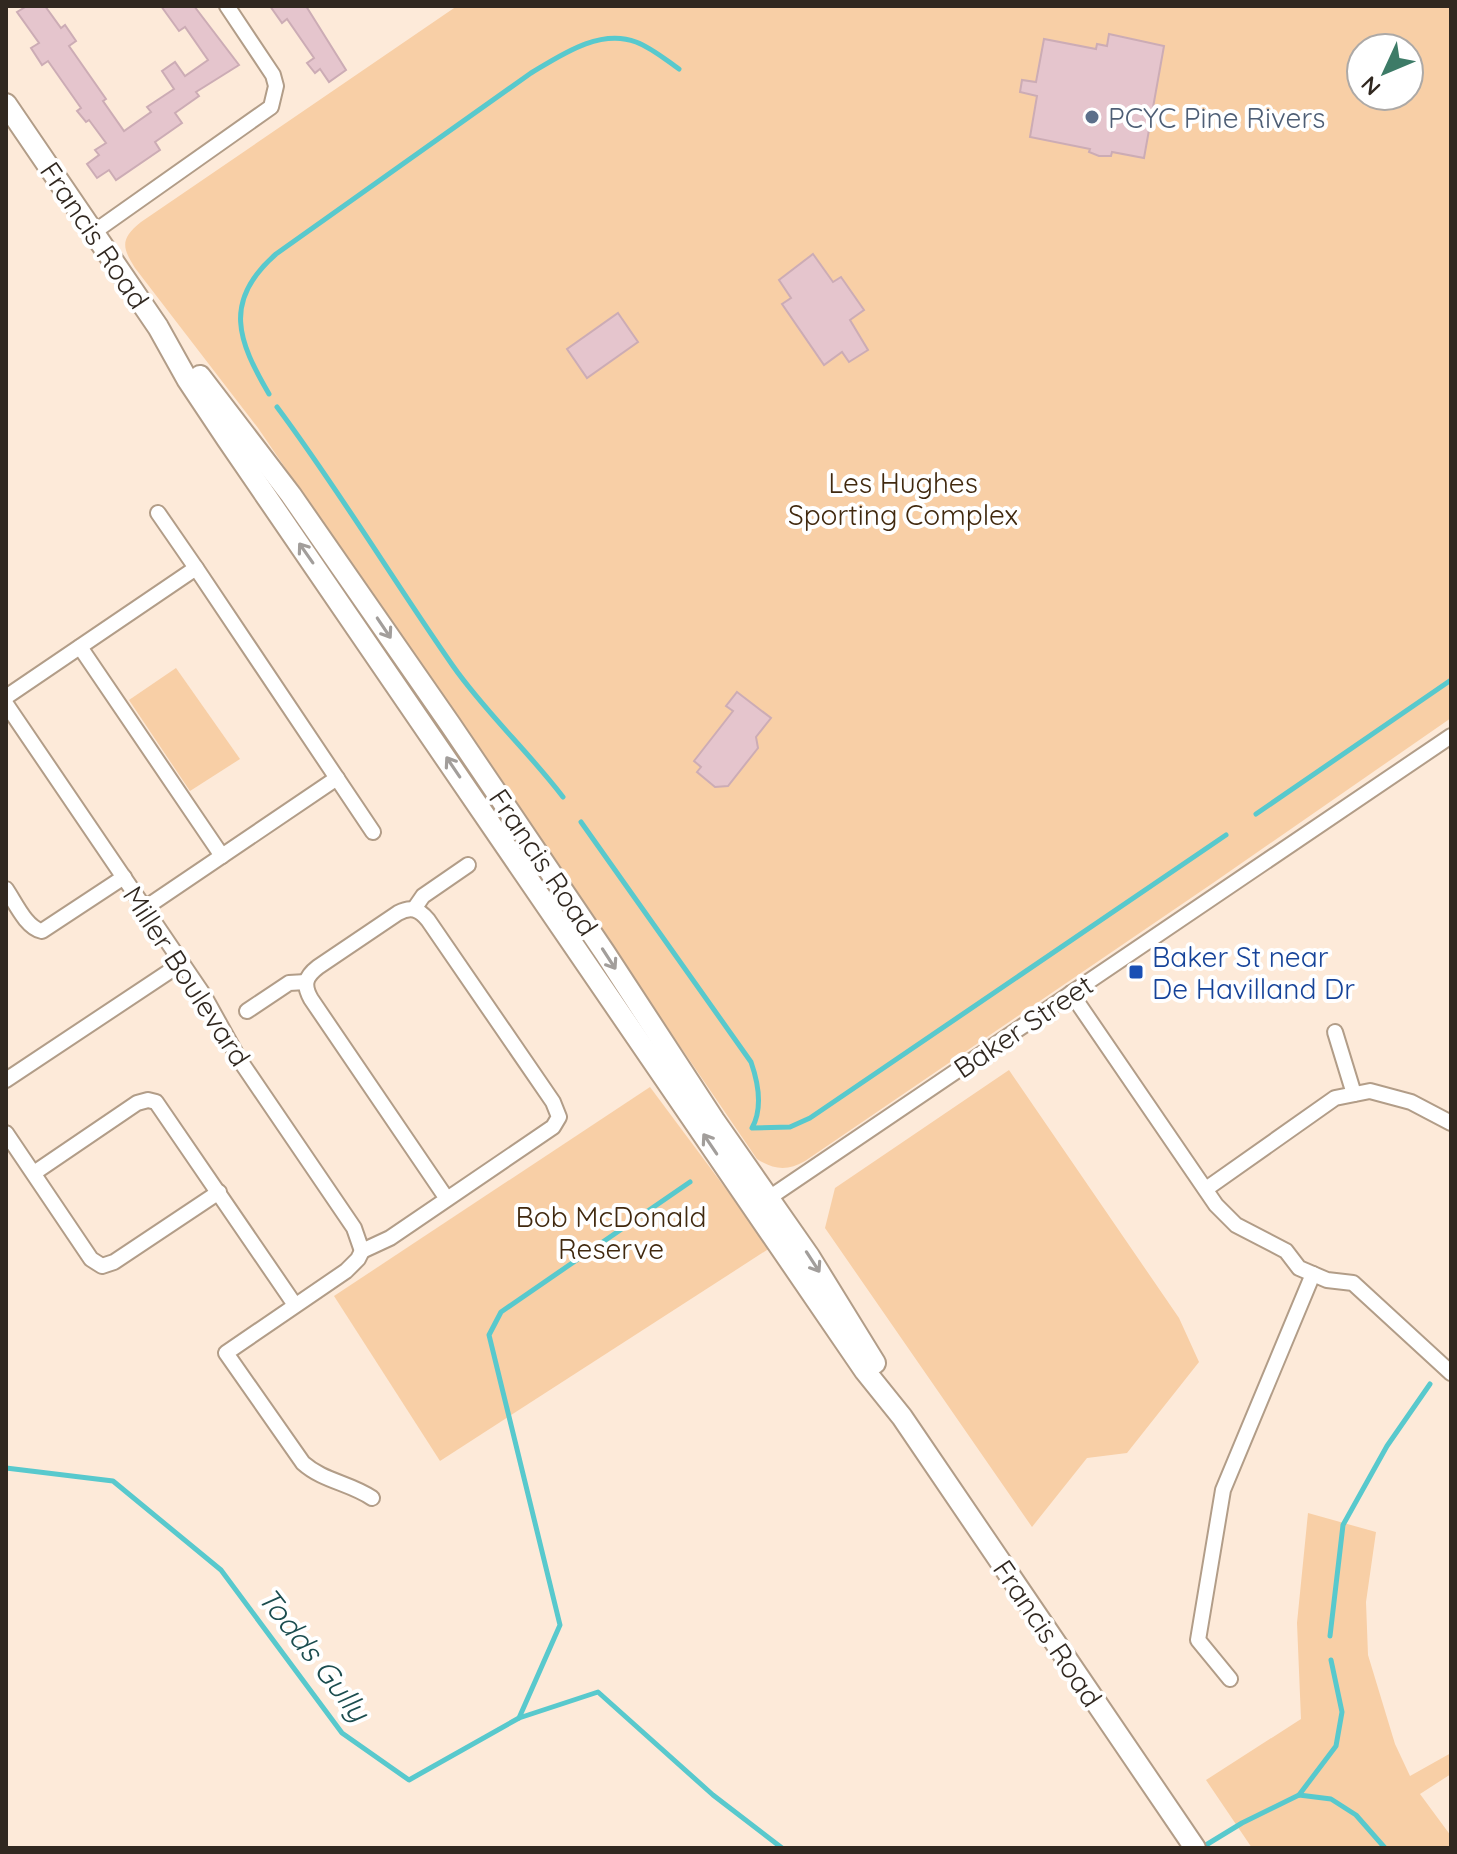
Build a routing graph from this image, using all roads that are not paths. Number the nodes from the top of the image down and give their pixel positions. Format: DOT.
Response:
graph roads {
  1 [pos="227,6"];
  2 [pos="6,104"];
  3 [pos="94,232"];
  4 [pos="158,513"];
  5 [pos="196,568"];
  6 [pos="80,647"];
  7 [pos="7,705"];
  8 [pos="1451,736"];
  9 [pos="337,778"];
  10 [pos="373,832"];
  11 [pos="222,856"];
  12 [pos="468,865"];
  13 [pos="124,877"];
  14 [pos="6,889"];
  15 [pos="145,908"];
  16 [pos="414,909"];
  17 [pos="182,963"];
  18 [pos="306,982"];
  19 [pos="1071,993"];
  20 [pos="247,1011"];
  21 [pos="1335,1032"];
  22 [pos="6,1080"];
  23 [pos="1354,1094"];
  24 [pos="1451,1123"];
  25 [pos="6,1133"];
  26 [pos="34,1173"];
  27 [pos="1206,1189"];
  28 [pos="219,1192"];
  29 [pos="447,1199"];
  30 [pos="761,1203"];
  31 [pos="362,1251"];
  32 [pos="1313,1274"];
  33 [pos="295,1305"];
  34 [pos="1451,1373"];
  35 [pos="372,1498"];
  36 [pos="1230,1679"];
  37 [pos="1195,1848"];
  1 -- 3 [label="street"];
  2 -- 3 [label="main road, Francis Road"];
  3 -- 30 [label="main road, Francis Road"];
  4 -- 5 [label="street"];
  5 -- 6 [label="street"];
  5 -- 9 [label="street"];
  6 -- 7 [label="street"];
  6 -- 11 [label="street"];
  7 -- 13 [label="street, Miller Boulevard"];
  8 -- 19 [label="street, Baker Street"];
  9 -- 10 [label="street"];
  9 -- 11 [label="street"];
  11 -- 15 [label="street"];
  12 -- 16 [label="street"];
  13 -- 14 [label="street"];
  13 -- 15 [label="street, Miller Boulevard"];
  15 -- 17 [label="street, Miller Boulevard"];
  16 -- 18 [label="street"];
  16 -- 29 [label="street"];
  17 -- 22 [label="street"];
  17 -- 31 [label="street, Miller Boulevard"];
  18 -- 20 [label="street"];
  18 -- 29 [label="street"];
  19 -- 27 [label="street"];
  19 -- 30 [label="street, Baker Street"];
  21 -- 23 [label="street"];
  23 -- 24 [label="street"];
  23 -- 27 [label="street"];
  25 -- 26 [label="street"];
  26 -- 28 [label="street"];
  26 -- 28 [label="street"];
  27 -- 32 [label="street"];
  28 -- 33 [label="street"];
  29 -- 31 [label="street"];
  30 -- 37 [label="main road, Francis Road"];
  31 -- 33 [label="street"];
  32 -- 34 [label="street"];
  32 -- 36 [label="street"];
  33 -- 35 [label="street"];
}
